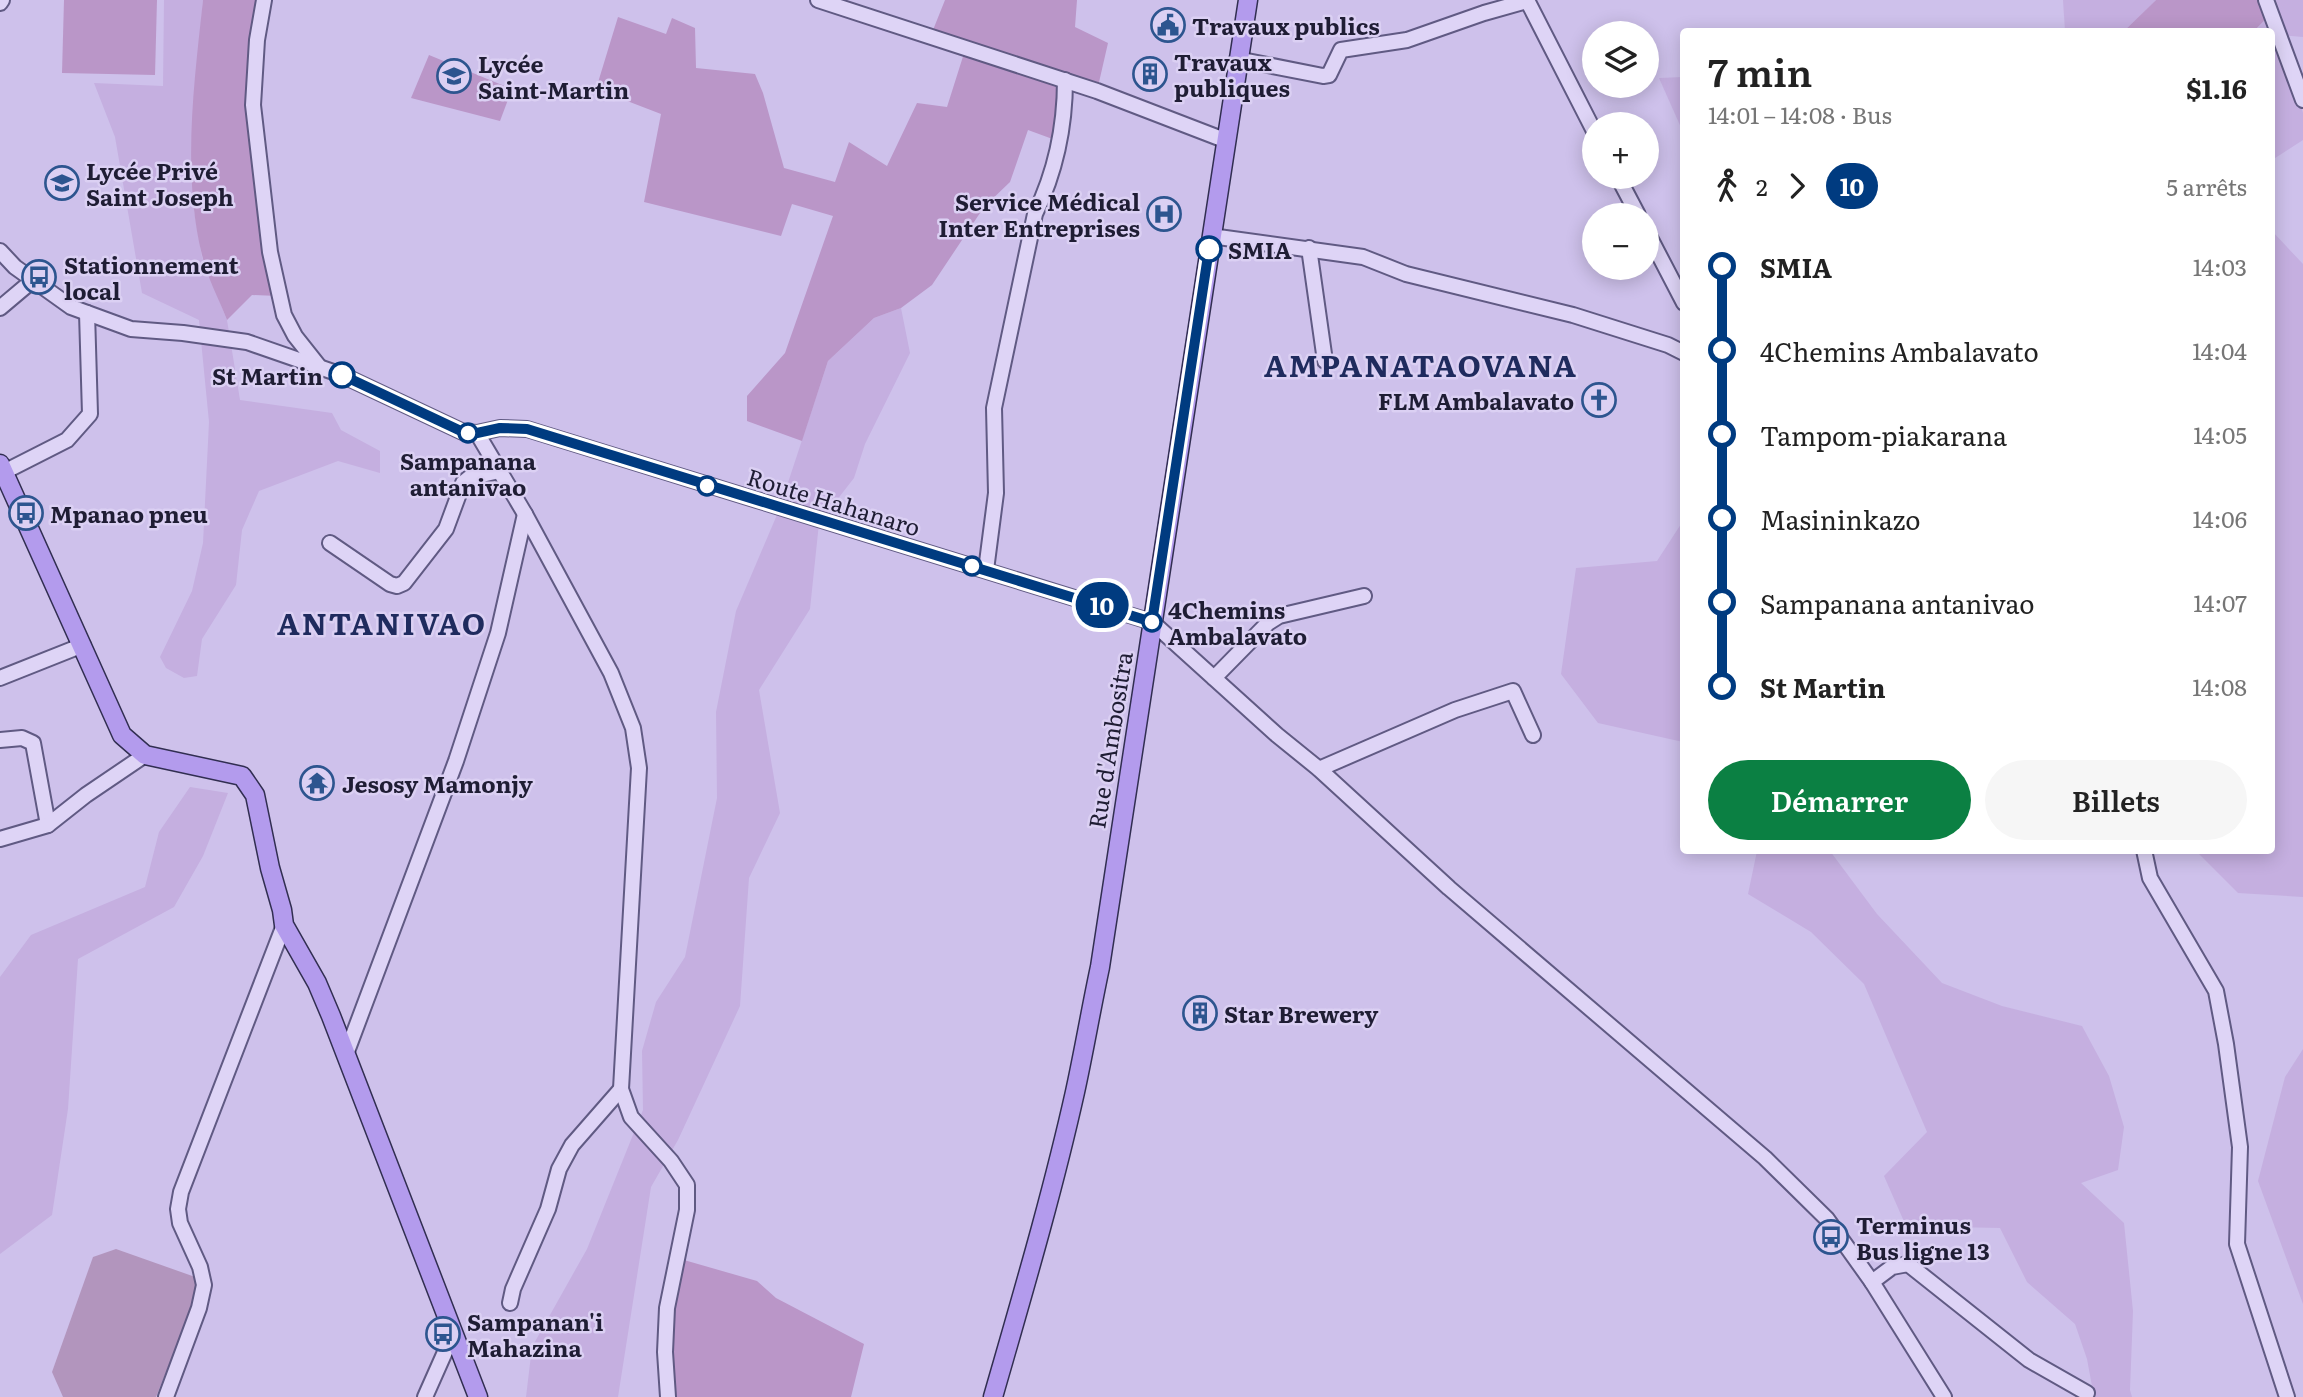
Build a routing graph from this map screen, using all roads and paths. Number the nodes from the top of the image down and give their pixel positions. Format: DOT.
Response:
graph roads {
  1 [pos="264,0"];
  2 [pos="818,0"];
  3 [pos="1248,0"];
  4 [pos="1527,0"];
  5 [pos="2266,0"];
  6 [pos="836,3"];
  7 [pos="1237,59"];
  8 [pos="1065,80"];
  9 [pos="2303,100"];
  10 [pos="1584,112"];
  11 [pos="1227,141"];
  12 [pos="1211,236"];
  13 [pos="1309,248"];
  14 [pos="0,251"];
  15 [pos="1659,255"];
  16 [pos="32,281"];
  17 [pos="1680,295"];
  18 [pos="0,308"];
  19 [pos="87,313"];
  20 [pos="1680,351"];
  21 [pos="1325,361"];
  22 [pos="319,366"];
  23 [pos="477,433"];
  24 [pos="499,471"];
  25 [pos="3,476"];
  26 [pos="525,514"];
  27 [pos="330,543"];
  28 [pos="986,570"];
  29 [pos="1364,596"];
  30 [pos="1152,622"];
  31 [pos="83,645"];
  32 [pos="0,678"];
  33 [pos="1214,678"];
  34 [pos="1533,735"];
  35 [pos="0,740"];
  36 [pos="145,755"];
  37 [pos="1319,769"];
  38 [pos="48,825"];
  39 [pos="0,839"];
  40 [pos="2145,854"];
  41 [pos="284,926"];
  42 [pos="346,1054"];
  43 [pos="621,1089"];
  44 [pos="1872,1282"];
  45 [pos="510,1303"];
  46 [pos="453,1334"];
  47 [pos="2087,1393"];
  48 [pos="166,1397"];
  49 [pos="425,1397"];
  50 [pos="478,1397"];
  51 [pos="668,1397"];
  52 [pos="993,1397"];
  53 [pos="1944,1397"];
  54 [pos="2287,1397"];
  1 -- 22 [label="street"];
  2 -- 6 [label="street"];
  3 -- 7 [label="main road, Rue d'Ambositra"];
  4 -- 7 [label="street"];
  4 -- 10 [label="street"];
  5 -- 9 [label="street"];
  6 -- 8 [label="street"];
  7 -- 11 [label="main road, Rue d'Ambositra"];
  8 -- 11 [label="street"];
  8 -- 28 [label="street"];
  11 -- 12 [label="main road, Rue d'Ambositra"];
  12 -- 13 [label="street"];
  12 -- 30 [label="main road, Rue d'Ambositra"];
  13 -- 20 [label="street"];
  13 -- 21 [label="street"];
  14 -- 16 [label="street, Route Hahanaro"];
  15 -- 17 [label="street"];
  16 -- 18 [label="street"];
  16 -- 19 [label="street, Route Hahanaro"];
  19 -- 22 [label="street, Route Hahanaro"];
  19 -- 25 [label="street"];
  22 -- 23 [label="street, Route Hahanaro"];
  23 -- 24 [label="street"];
  23 -- 28 [label="street, Route Hahanaro"];
  24 -- 26 [label="street"];
  24 -- 27 [label="street"];
  25 -- 31 [label="main road"];
  26 -- 42 [label="street"];
  26 -- 43 [label="street"];
  28 -- 30 [label="street, Route Hahanaro"];
  29 -- 33 [label="street"];
  30 -- 33 [label="street"];
  30 -- 52 [label="main road, Rue d'Ambositra"];
  31 -- 32 [label="street"];
  31 -- 36 [label="main road"];
  33 -- 37 [label="street"];
  34 -- 37 [label="street"];
  35 -- 38 [label="street"];
  36 -- 38 [label="street"];
  36 -- 41 [label="main road"];
  37 -- 44 [label="street"];
  38 -- 39 [label="street"];
  40 -- 54 [label="street"];
  41 -- 42 [label="main road"];
  41 -- 48 [label="street"];
  42 -- 46 [label="main road"];
  43 -- 45 [label="street"];
  43 -- 51 [label="street"];
  44 -- 47 [label="street"];
  44 -- 53 [label="street"];
  46 -- 49 [label="street"];
  46 -- 50 [label="main road"];
}
